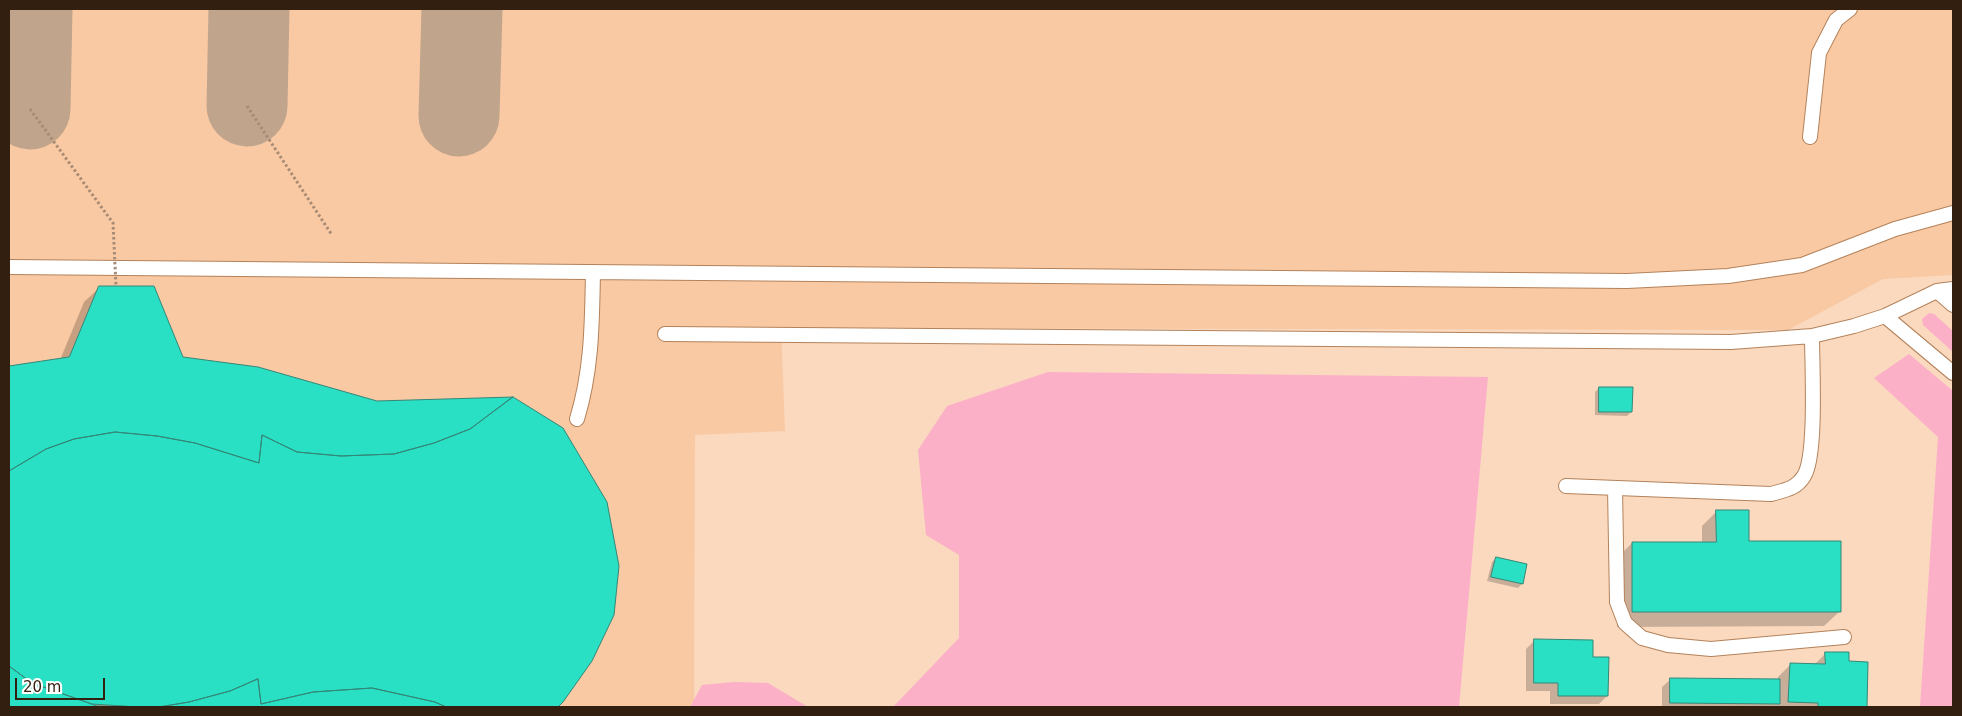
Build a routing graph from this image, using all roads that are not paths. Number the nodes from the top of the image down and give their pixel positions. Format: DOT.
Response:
graph roads {
  1 [pos="1850,9"];
  2 [pos="1810,137"];
  3 [pos="1953,213"];
  4 [pos="9,268"];
  5 [pos="592,272"];
  6 [pos="1953,289"];
  7 [pos="1937,291"];
  8 [pos="1953,305"];
  9 [pos="1885,316"];
  10 [pos="665,334"];
  11 [pos="1812,336"];
  12 [pos="1953,373"];
  13 [pos="577,419"];
  14 [pos="1566,486"];
  15 [pos="1614,488"];
  16 [pos="1844,637"];
  1 -- 2 [label="lane"];
  3 -- 5 [label="lane"];
  4 -- 5 [label="lane"];
  5 -- 13 [label="lane"];
  6 -- 7 [label="lane"];
  7 -- 8 [label="lane"];
  7 -- 9 [label="lane"];
  9 -- 11 [label="lane"];
  9 -- 12 [label="lane"];
  10 -- 11 [label="lane"];
  11 -- 15 [label="lane"];
  14 -- 15 [label="lane"];
  15 -- 16 [label="lane"];
}
